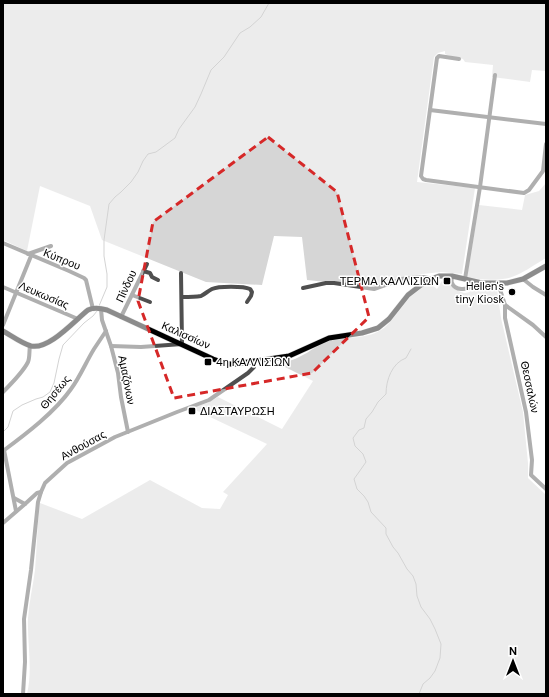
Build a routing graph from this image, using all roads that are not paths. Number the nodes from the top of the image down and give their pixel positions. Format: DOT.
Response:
graph roads {
  1 [pos="459,59"];
  2 [pos="495,75"];
  3 [pos="430,110"];
  4 [pos="489,117"];
  5 [pos="546,124"];
  6 [pos="546,144"];
  7 [pos="480,187"];
  8 [pos="3,244"];
  9 [pos="51,246"];
  10 [pos="29,255"];
  11 [pos="147,264"];
  12 [pos="546,266"];
  13 [pos="143,271"];
  14 [pos="181,273"];
  15 [pos="452,276"];
  16 [pos="431,279"];
  17 [pos="466,279"];
  18 [pos="523,279"];
  19 [pos="158,280"];
  20 [pos="472,281"];
  21 [pos="498,283"];
  22 [pos="3,287"];
  23 [pos="303,288"];
  24 [pos="16,293"];
  25 [pos="132,295"];
  26 [pos="546,295"];
  27 [pos="182,297"];
  28 [pos="150,302"];
  29 [pos="247,302"];
  30 [pos="505,305"];
  31 [pos="93,308"];
  32 [pos="101,308"];
  33 [pos="121,317"];
  34 [pos="78,319"];
  35 [pos="3,325"];
  36 [pos="3,331"];
  37 [pos="106,331"];
  38 [pos="546,337"];
  39 [pos="182,344"];
  40 [pos="30,346"];
  41 [pos="111,346"];
  42 [pos="254,361"];
  43 [pos="3,392"];
  44 [pos="128,432"];
  45 [pos="4,450"];
  46 [pos="546,489"];
  47 [pos="40,492"];
  48 [pos="14,498"];
  49 [pos="25,504"];
  50 [pos="16,511"];
  51 [pos="3,523"];
  52 [pos="23,694"];
  1 -- 3 [label="street"];
  2 -- 4 [label="street"];
  3 -- 4 [label="street"];
  3 -- 7 [label="street"];
  4 -- 5 [label="street"];
  4 -- 7 [label="street"];
  6 -- 7 [label="street"];
  7 -- 17 [label="street"];
  8 -- 10 [label="street, Κύπρου"];
  9 -- 10 [label="street"];
  10 -- 24 [label="street"];
  10 -- 31 [label="street, Κύπρου"];
  11 -- 13 [label="street, Πίνδου"];
  12 -- 18 [label="main road, Καλισσίων"];
  13 -- 19 [label="street"];
  13 -- 25 [label="street, Πίνδου"];
  14 -- 27 [label="street"];
  15 -- 16 [label="main road, Καλισσίων"];
  15 -- 17 [label="main road, Καλισσίων"];
  15 -- 20 [label="street"];
  16 -- 23 [label="street"];
  16 -- 42 [label="main road, Καλισσίων"];
  17 -- 20 [label="main road, Καλισσίων"];
  18 -- 21 [label="main road, Καλισσίων"];
  18 -- 26 [label="street"];
  20 -- 21 [label="main road, Καλισσίων"];
  21 -- 30 [label="street, Θεσσαλών"];
  22 -- 24 [label="street, Λευκωσίας"];
  24 -- 34 [label="street, Λευκωσίας"];
  24 -- 35 [label="street"];
  25 -- 28 [label="street"];
  25 -- 33 [label="street, Πίνδου"];
  27 -- 29 [label="street"];
  27 -- 39 [label="street"];
  30 -- 38 [label="street"];
  30 -- 46 [label="street, Θεσσαλών"];
  31 -- 32 [label="main road, Καλισσίων"];
  31 -- 34 [label="main road"];
  32 -- 33 [label="main road, Καλισσίων"];
  32 -- 37 [label="street"];
  33 -- 39 [label="main road, Καλισσίων"];
  34 -- 40 [label="main road"];
  36 -- 40 [label="main road"];
  37 -- 41 [label="street, Αμαζόνων"];
  37 -- 45 [label="street, Θησέως"];
  39 -- 41 [label="street"];
  39 -- 42 [label="main road, Καλισσίων"];
  40 -- 43 [label="street"];
  41 -- 44 [label="street, Αμαζόνων"];
  42 -- 44 [label="street, Ανθούσας"];
  44 -- 47 [label="street, Ανθούσας"];
  45 -- 48 [label="street"];
  47 -- 49 [label="street"];
  47 -- 52 [label="street, Ανθούσας"];
  48 -- 49 [label="street"];
  48 -- 50 [label="street"];
  49 -- 50 [label="street"];
  50 -- 51 [label="street"];
}
